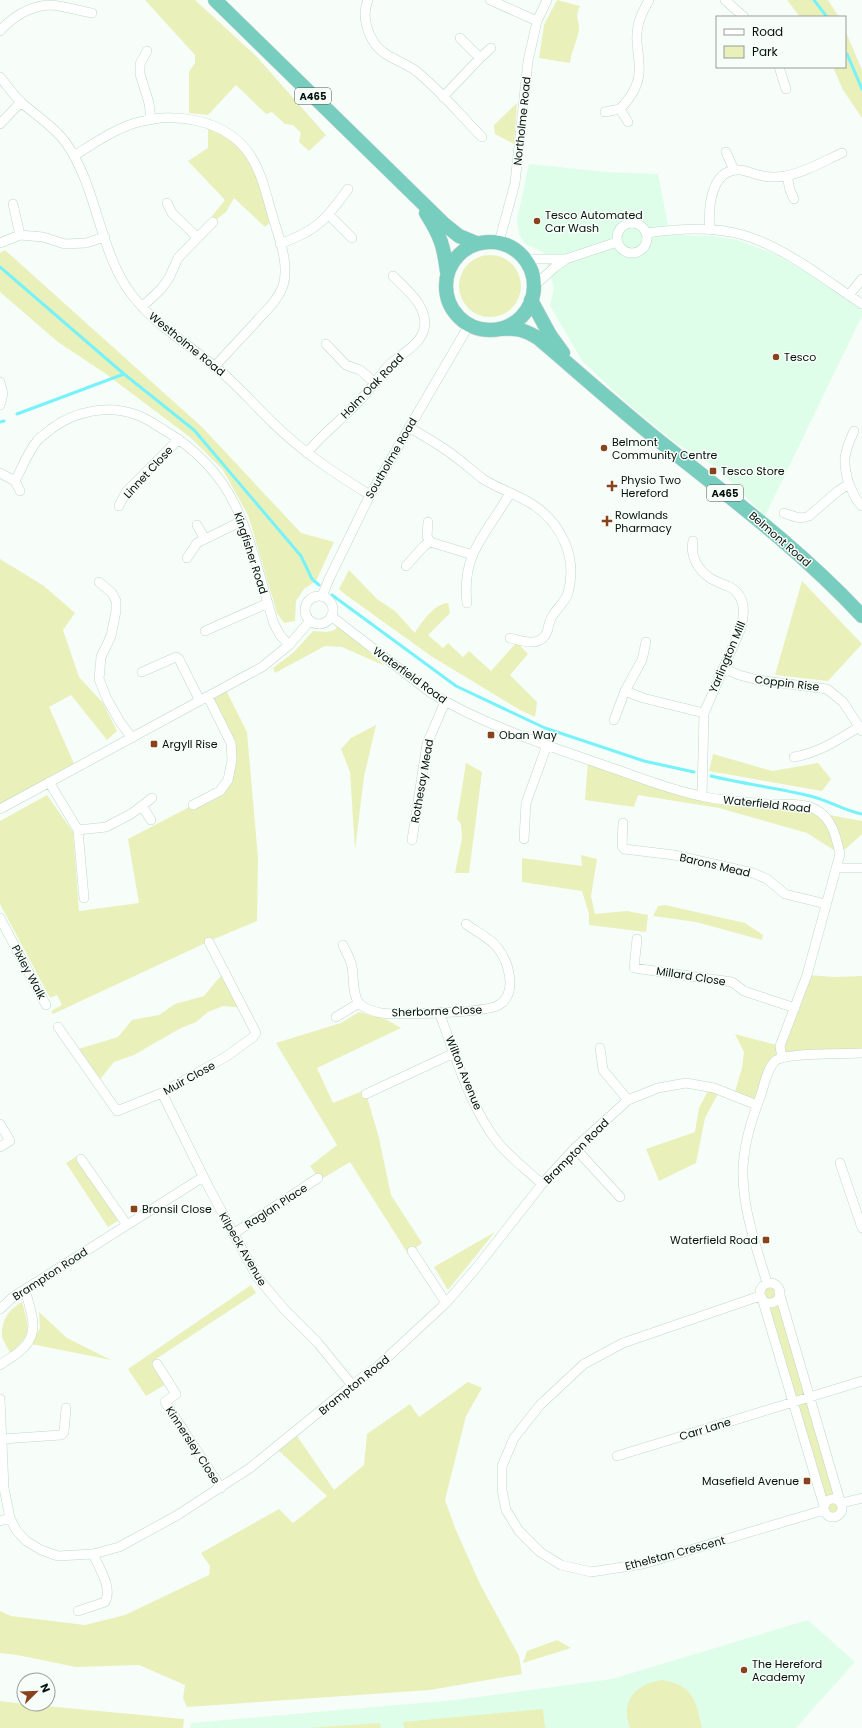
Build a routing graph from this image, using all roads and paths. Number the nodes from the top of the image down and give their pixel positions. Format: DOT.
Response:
graph roads {
  1 [pos="215,0"];
  2 [pos="368,0"];
  3 [pos="490,0"];
  4 [pos="547,0"];
  5 [pos="649,0"];
  6 [pos="725,0"];
  7 [pos="50,2"];
  8 [pos="92,14"];
  9 [pos="743,16"];
  10 [pos="537,21"];
  11 [pos="0,31"];
  12 [pos="460,38"];
  13 [pos="491,48"];
  14 [pos="147,51"];
  15 [pos="480,58"];
  16 [pos="783,68"];
  17 [pos="0,77"];
  18 [pos="786,89"];
  19 [pos="443,97"];
  20 [pos="21,102"];
  21 [pos="620,109"];
  22 [pos="605,112"];
  23 [pos="151,120"];
  24 [pos="628,122"];
  25 [pos="0,124"];
  26 [pos="482,136"];
  27 [pos="726,152"];
  28 [pos="842,153"];
  29 [pos="74,156"];
  30 [pos="734,170"];
  31 [pos="787,176"];
  32 [pos="348,189"];
  33 [pos="411,192"];
  34 [pos="794,199"];
  35 [pos="167,202"];
  36 [pos="13,204"];
  37 [pos="329,215"];
  38 [pos="213,222"];
  39 [pos="710,230"];
  40 [pos="646,233"];
  41 [pos="20,235"];
  42 [pos="198,237"];
  43 [pos="105,238"];
  44 [pos="352,238"];
  45 [pos="499,242"];
  46 [pos="617,242"];
  47 [pos="0,243"];
  48 [pos="476,243"];
  49 [pos="280,244"];
  50 [pos="525,259"];
  51 [pos="566,259"];
  52 [pos="447,272"];
  53 [pos="393,276"];
  54 [pos="862,279"];
  55 [pos="534,286"];
  56 [pos="849,295"];
  57 [pos="531,300"];
  58 [pos="862,304"];
  59 [pos="142,307"];
  60 [pos="469,325"];
  61 [pos="499,329"];
  62 [pos="326,344"];
  63 [pos="214,366"];
  64 [pos="583,376"];
  65 [pos="0,382"];
  66 [pos="375,383"];
  67 [pos="0,405"];
  68 [pos="409,427"];
  69 [pos="854,431"];
  70 [pos="179,439"];
  71 [pos="307,453"];
  72 [pos="0,473"];
  73 [pos="15,480"];
  74 [pos="849,484"];
  75 [pos="20,491"];
  76 [pos="510,492"];
  77 [pos="370,495"];
  78 [pos="119,506"];
  79 [pos="862,506"];
  80 [pos="784,513"];
  81 [pos="242,521"];
  82 [pos="428,522"];
  83 [pos="197,525"];
  84 [pos="205,539"];
  85 [pos="693,541"];
  86 [pos="430,542"];
  87 [pos="473,555"];
  88 [pos="188,558"];
  89 [pos="406,566"];
  90 [pos="99,582"];
  91 [pos="322,596"];
  92 [pos="268,603"];
  93 [pos="467,604"];
  94 [pos="331,616"];
  95 [pos="862,616"];
  96 [pos="310,621"];
  97 [pos="205,631"];
  98 [pos="510,638"];
  99 [pos="646,642"];
  100 [pos="289,645"];
  101 [pos="723,668"];
  102 [pos="142,672"];
  103 [pos="625,691"];
  104 [pos="204,699"];
  105 [pos="445,702"];
  106 [pos="704,713"];
  107 [pos="614,720"];
  108 [pos="860,729"];
  109 [pos="132,738"];
  110 [pos="547,745"];
  111 [pos="794,757"];
  112 [pos="50,782"];
  113 [pos="702,796"];
  114 [pos="152,798"];
  115 [pos="193,805"];
  116 [pos="142,806"];
  117 [pos="0,809"];
  118 [pos="151,820"];
  119 [pos="624,823"];
  120 [pos="78,830"];
  121 [pos="412,840"];
  122 [pos="524,840"];
  123 [pos="837,868"];
  124 [pos="862,868"];
  125 [pos="84,898"];
  126 [pos="826,904"];
  127 [pos="0,918"];
  128 [pos="466,924"];
  129 [pos="637,939"];
  130 [pos="209,942"];
  131 [pos="342,945"];
  132 [pos="359,1003"];
  133 [pos="46,1005"];
  134 [pos="795,1008"];
  135 [pos="439,1012"];
  136 [pos="336,1017"];
  137 [pos="58,1026"];
  138 [pos="600,1048"];
  139 [pos="454,1053"];
  140 [pos="862,1053"];
  141 [pos="782,1058"];
  142 [pos="162,1093"];
  143 [pos="366,1094"];
  144 [pos="628,1100"];
  145 [pos="757,1105"];
  146 [pos="0,1124"];
  147 [pos="0,1147"];
  148 [pos="575,1148"];
  149 [pos="81,1159"];
  150 [pos="840,1163"];
  151 [pos="204,1177"];
  152 [pos="318,1178"];
  153 [pos="542,1184"];
  154 [pos="620,1197"];
  155 [pos="126,1225"];
  156 [pos="862,1228"];
  157 [pos="233,1234"];
  158 [pos="412,1251"];
  159 [pos="767,1283"];
  160 [pos="25,1290"];
  161 [pos="779,1292"];
  162 [pos="761,1297"];
  163 [pos="446,1303"];
  164 [pos="0,1309"];
  165 [pos="157,1364"];
  166 [pos="0,1365"];
  167 [pos="862,1381"];
  168 [pos="352,1385"];
  169 [pos="810,1397"];
  170 [pos="0,1399"];
  171 [pos="793,1403"];
  172 [pos="66,1408"];
  173 [pos="2,1439"];
  174 [pos="617,1456"];
  175 [pos="221,1488"];
  176 [pos="862,1498"];
  177 [pos="841,1502"];
  178 [pos="824,1508"];
  179 [pos="10,1518"];
  180 [pos="0,1521"];
  181 [pos="93,1554"];
  182 [pos="78,1611"];
  1 -- 33 [label="highway, A465"];
  2 -- 19 [label="street"];
  3 -- 10 [label="street"];
  4 -- 10 [label="street, Northolme Road"];
  5 -- 21 [label="street"];
  6 -- 9 [label="street"];
  7 -- 8 [label="street"];
  7 -- 11 [label="street"];
  10 -- 45 [label="street, Northolme Road"];
  12 -- 15 [label="street"];
  13 -- 15 [label="street"];
  14 -- 23 [label="street"];
  15 -- 19 [label="street"];
  16 -- 18 [label="street"];
  17 -- 20 [label="street, Westholme Road"];
  19 -- 26 [label="street"];
  20 -- 25 [label="street"];
  20 -- 29 [label="street, Westholme Road"];
  21 -- 22 [label="street"];
  21 -- 24 [label="street"];
  23 -- 29 [label="street"];
  23 -- 49 [label="street"];
  27 -- 30 [label="street"];
  28 -- 31 [label="street"];
  29 -- 43 [label="street, Westholme Road"];
  30 -- 31 [label="street"];
  30 -- 39 [label="street"];
  31 -- 34 [label="street"];
  32 -- 37 [label="street"];
  33 -- 48 [label="highway, A465"];
  33 -- 52 [label="highway, A465"];
  35 -- 42 [label="street"];
  36 -- 41 [label="street"];
  37 -- 44 [label="street"];
  37 -- 49 [label="street"];
  38 -- 42 [label="street"];
  39 -- 40 [label="street"];
  39 -- 56 [label="street"];
  40 -- 46 [label="street"];
  40 -- 46 [label="street"];
  41 -- 43 [label="street"];
  41 -- 47 [label="street"];
  42 -- 59 [label="street"];
  43 -- 59 [label="street, Westholme Road"];
  45 -- 48 [label="highway"];
  45 -- 50 [label="highway"];
  46 -- 51 [label="street"];
  48 -- 52 [label="highway"];
  49 -- 63 [label="street"];
  50 -- 51 [label="street"];
  50 -- 55 [label="highway"];
  51 -- 55 [label="street"];
  52 -- 60 [label="highway"];
  53 -- 66 [label="street, Holm Oak Road"];
  54 -- 56 [label="street"];
  55 -- 57 [label="highway"];
  56 -- 58 [label="street"];
  57 -- 61 [label="highway"];
  57 -- 64 [label="highway, Belmont Road / A465"];
  59 -- 63 [label="street, Westholme Road"];
  60 -- 61 [label="highway"];
  60 -- 68 [label="street, Southolme Road"];
  61 -- 64 [label="highway, Belmont Road / A465"];
  62 -- 66 [label="street"];
  63 -- 71 [label="street, Westholme Road"];
  64 -- 95 [label="highway, Belmont Road / A465"];
  65 -- 67 [label="street"];
  66 -- 71 [label="street, Holm Oak Road"];
  68 -- 76 [label="street"];
  68 -- 77 [label="street, Southolme Road"];
  69 -- 74 [label="street"];
  70 -- 73 [label="street, Kingfisher Road"];
  70 -- 78 [label="street, Linnet Close"];
  70 -- 81 [label="street, Kingfisher Road"];
  71 -- 77 [label="street, Westholme Road"];
  72 -- 73 [label="street"];
  73 -- 75 [label="street"];
  74 -- 79 [label="street"];
  74 -- 80 [label="street"];
  76 -- 87 [label="street"];
  76 -- 98 [label="street"];
  77 -- 91 [label="street, Southolme Road"];
  81 -- 84 [label="street"];
  81 -- 92 [label="street, Kingfisher Road"];
  82 -- 86 [label="street"];
  83 -- 84 [label="street"];
  84 -- 88 [label="street"];
  85 -- 101 [label="street, Yarlington Mill"];
  86 -- 87 [label="street"];
  86 -- 89 [label="street"];
  87 -- 93 [label="street"];
  90 -- 109 [label="street"];
  91 -- 94 [label="street"];
  91 -- 96 [label="street"];
  92 -- 97 [label="street"];
  92 -- 100 [label="street, Kingfisher Road"];
  94 -- 96 [label="street"];
  94 -- 105 [label="street, Waterfield Road"];
  96 -- 100 [label="street"];
  99 -- 103 [label="street"];
  100 -- 104 [label="street"];
  101 -- 106 [label="street, Yarlington Mill"];
  101 -- 108 [label="street, Coppin Rise"];
  102 -- 104 [label="street"];
  103 -- 106 [label="street"];
  103 -- 107 [label="street"];
  104 -- 109 [label="street"];
  104 -- 115 [label="street"];
  105 -- 110 [label="street, Waterfield Road"];
  105 -- 121 [label="street, Rothesay Mead"];
  106 -- 113 [label="street, Yarlington Mill"];
  108 -- 111 [label="street, Coppin Rise"];
  109 -- 112 [label="street"];
  110 -- 113 [label="street, Waterfield Road"];
  110 -- 122 [label="street"];
  112 -- 117 [label="street"];
  112 -- 120 [label="street"];
  113 -- 123 [label="street, Waterfield Road"];
  114 -- 116 [label="street"];
  116 -- 118 [label="street"];
  116 -- 120 [label="street"];
  119 -- 126 [label="street, Barons Mead"];
  120 -- 125 [label="street"];
  123 -- 124 [label="street"];
  123 -- 126 [label="street, Waterfield Road"];
  126 -- 134 [label="street, Waterfield Road"];
  127 -- 133 [label="street, Pixley Walk"];
  128 -- 135 [label="street, Sherborne Close"];
  129 -- 134 [label="street, Millard Close"];
  130 -- 142 [label="street, Muir Close"];
  131 -- 132 [label="street"];
  132 -- 135 [label="street, Sherborne Close"];
  132 -- 136 [label="street"];
  134 -- 141 [label="street, Waterfield Road"];
  135 -- 139 [label="street, Wilton Avenue"];
  137 -- 142 [label="street, Muir Close"];
  138 -- 144 [label="street"];
  139 -- 143 [label="street"];
  139 -- 153 [label="street, Wilton Avenue"];
  140 -- 141 [label="street"];
  141 -- 145 [label="street"];
  142 -- 151 [label="street, Kilpeck Avenue"];
  144 -- 145 [label="street, Brampton Road"];
  144 -- 148 [label="street, Brampton Road"];
  145 -- 159 [label="street"];
  146 -- 147 [label="street"];
  148 -- 153 [label="street, Brampton Road"];
  148 -- 154 [label="street"];
  149 -- 155 [label="street"];
  150 -- 156 [label="street"];
  151 -- 155 [label="street, Brampton Road"];
  151 -- 157 [label="street, Kilpeck Avenue"];
  152 -- 157 [label="street, Raglan Place"];
  153 -- 163 [label="street, Brampton Road"];
  155 -- 160 [label="street, Brampton Road"];
  157 -- 168 [label="street, Kilpeck Avenue"];
  158 -- 163 [label="street"];
  159 -- 161 [label="street"];
  159 -- 162 [label="street"];
  160 -- 164 [label="street, Brampton Road"];
  160 -- 166 [label="street"];
  161 -- 162 [label="street"];
  161 -- 169 [label="street"];
  162 -- 171 [label="street"];
  162 -- 178 [label="street, Ethelstan Crescent"];
  163 -- 168 [label="street, Brampton Road"];
  165 -- 175 [label="street, Kinnersley Close"];
  167 -- 169 [label="street, Carr Lane"];
  168 -- 175 [label="street, Brampton Road"];
  169 -- 171 [label="street, Carr Lane"];
  169 -- 177 [label="street"];
  170 -- 173 [label="street, Brampton Road"];
  171 -- 174 [label="street, Carr Lane"];
  171 -- 178 [label="street"];
  172 -- 173 [label="street"];
  173 -- 179 [label="street, Brampton Road"];
  175 -- 181 [label="street, Brampton Road"];
  176 -- 177 [label="street"];
  177 -- 178 [label="street"];
  177 -- 178 [label="street"];
  179 -- 180 [label="street"];
  179 -- 181 [label="street, Brampton Road"];
  181 -- 182 [label="street"];
}
